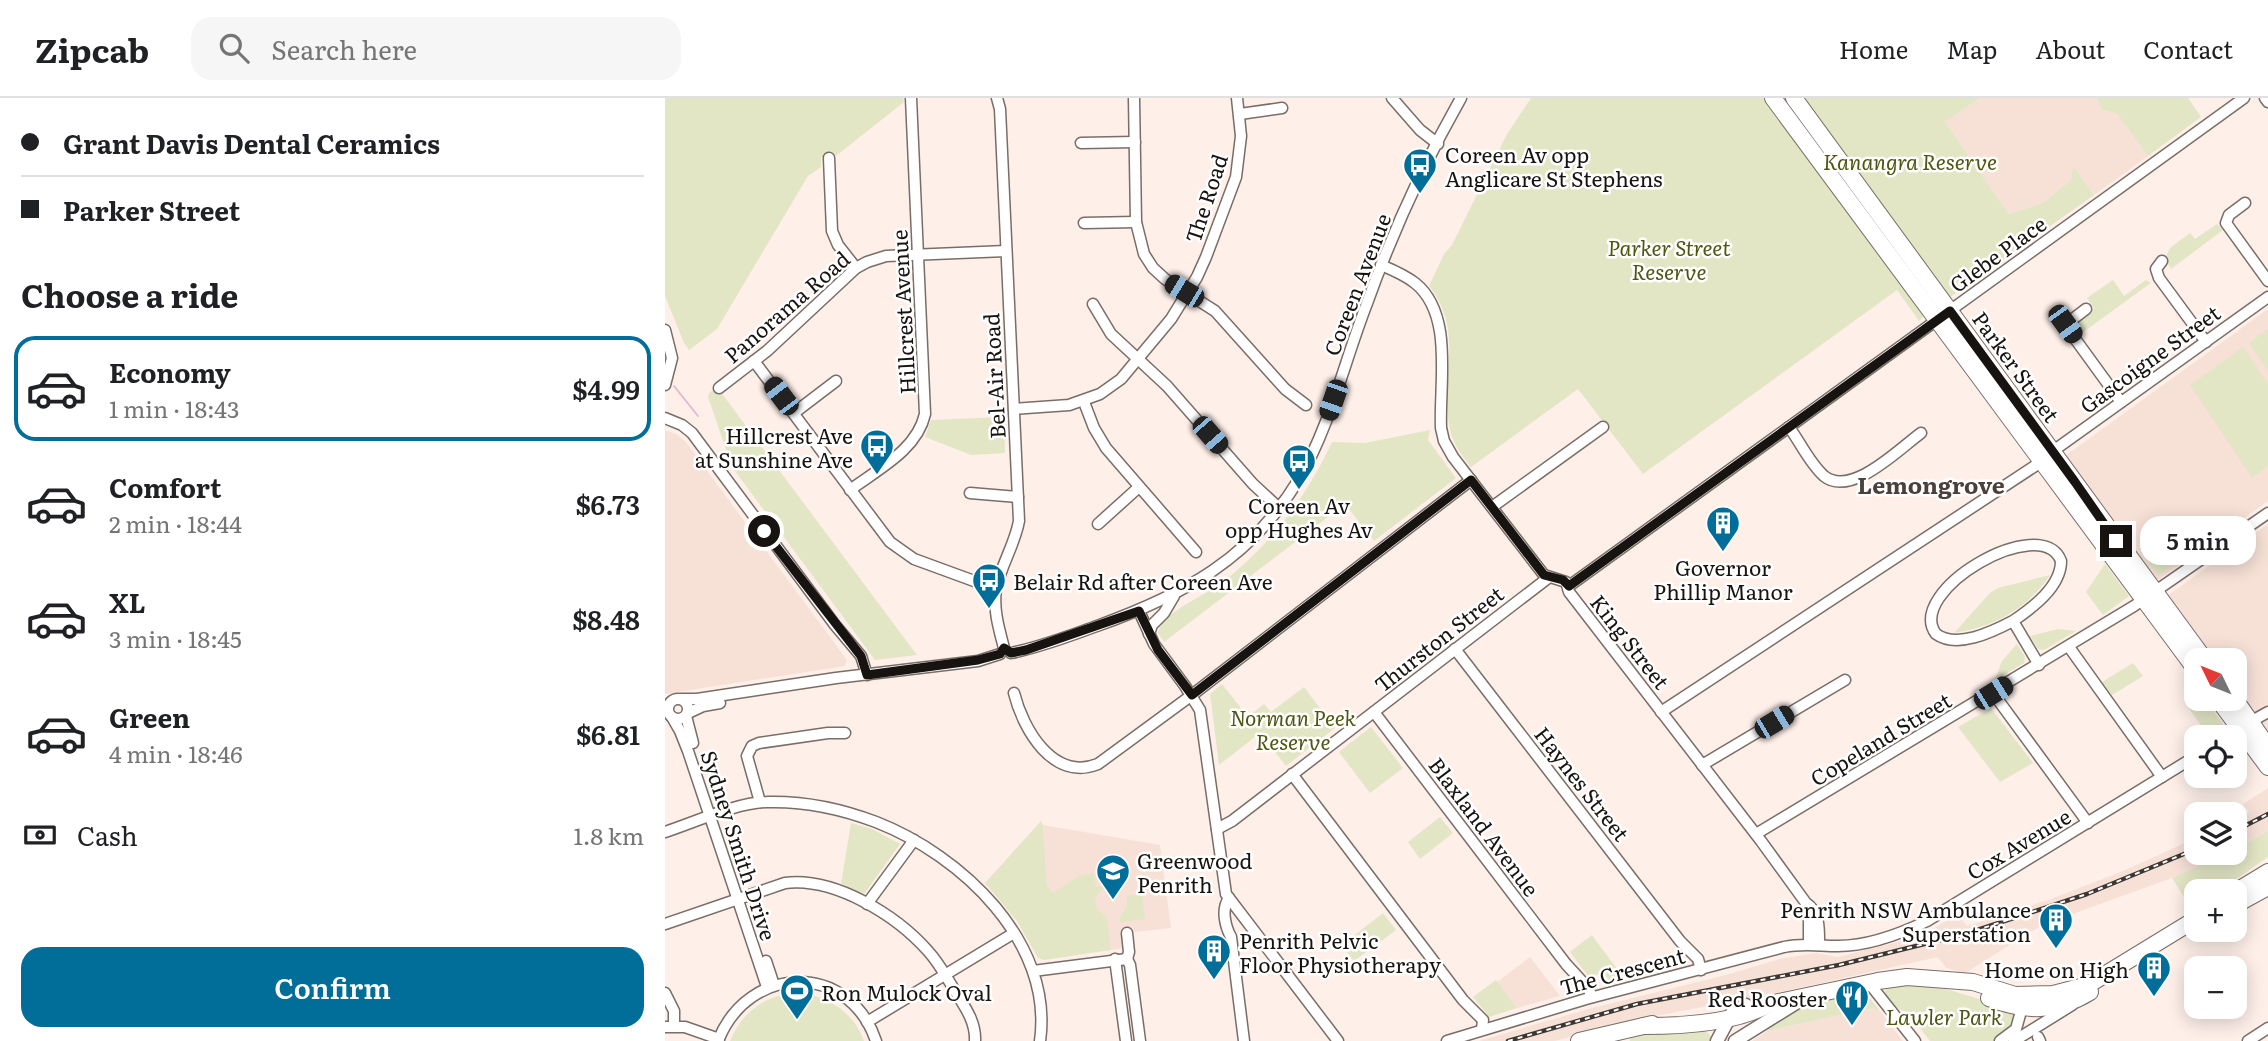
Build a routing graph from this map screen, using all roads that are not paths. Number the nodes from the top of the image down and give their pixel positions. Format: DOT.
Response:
graph roads {
  1 [pos="911,98"];
  2 [pos="997,98"];
  3 [pos="1134,98"];
  4 [pos="1237,98"];
  5 [pos="1392,98"];
  6 [pos="1461,98"];
  7 [pos="1773,98"];
  8 [pos="1794,98"];
  9 [pos="2244,98"];
  10 [pos="1282,108"];
  11 [pos="1240,114"];
  12 [pos="1135,142"];
  13 [pos="1081,143"];
  14 [pos="1438,144"];
  15 [pos="829,158"];
  16 [pos="2245,203"];
  17 [pos="1136,222"];
  18 [pos="1084,223"];
  19 [pos="1006,251"];
  20 [pos="919,255"];
  21 [pos="2162,261"];
  22 [pos="1381,265"];
  23 [pos="856,268"];
  24 [pos="2268,281"];
  25 [pos="1187,293"];
  26 [pos="2268,297"];
  27 [pos="1093,304"];
  28 [pos="2086,309"];
  29 [pos="1950,311"];
  30 [pos="1936,321"];
  31 [pos="665,330"];
  32 [pos="2206,342"];
  33 [pos="1139,359"];
  34 [pos="754,361"];
  35 [pos="837,382"];
  36 [pos="665,385"];
  37 [pos="719,388"];
  38 [pos="1084,402"];
  39 [pos="2121,402"];
  40 [pos="1306,405"];
  41 [pos="1014,409"];
  42 [pos="794,413"];
  43 [pos="665,418"];
  44 [pos="1603,427"];
  45 [pos="1790,427"];
  46 [pos="1921,433"];
  47 [pos="2047,456"];
  48 [pos="1471,480"];
  49 [pos="1139,487"];
  50 [pos="850,490"];
  51 [pos="970,493"];
  52 [pos="1018,497"];
  53 [pos="1492,507"];
  54 [pos="1279,508"];
  55 [pos="2268,513"];
  56 [pos="1098,524"];
  57 [pos="1196,552"];
  58 [pos="1548,578"];
  59 [pos="1569,586"];
  60 [pos="996,589"];
  61 [pos="1174,596"];
  62 [pos="2149,597"];
  63 [pos="1139,611"];
  64 [pos="2013,621"];
  65 [pos="1149,634"];
  66 [pos="2069,648"];
  67 [pos="2194,648"];
  68 [pos="1455,649"];
  69 [pos="2184,651"];
  70 [pos="1005,652"];
  71 [pos="2039,665"];
  72 [pos="867,675"];
  73 [pos="1845,680"];
  74 [pos="1014,693"];
  75 [pos="1993,693"];
  76 [pos="1192,695"];
  77 [pos="673,701"];
  78 [pos="1374,712"];
  79 [pos="1661,712"];
  80 [pos="2268,712"];
  81 [pos="687,714"];
  82 [pos="669,716"];
  83 [pos="2247,725"];
  84 [pos="845,733"];
  85 [pos="2247,734"];
  86 [pos="2247,738"];
  87 [pos="2268,747"];
  88 [pos="2184,763"];
  89 [pos="1702,765"];
  90 [pos="2268,767"];
  91 [pos="1292,775"];
  92 [pos="2162,777"];
  93 [pos="759,802"];
  94 [pos="713,816"];
  95 [pos="2088,823"];
  96 [pos="1217,829"];
  97 [pos="665,832"];
  98 [pos="1756,834"];
  99 [pos="914,839"];
  100 [pos="2268,872"];
  101 [pos="2247,885"];
  102 [pos="2268,887"];
  103 [pos="741,897"];
  104 [pos="1229,898"];
  105 [pos="2247,898"];
  106 [pos="867,904"];
  107 [pos="665,924"];
  108 [pos="1249,924"];
  109 [pos="2184,926"];
  110 [pos="1014,933"];
  111 [pos="1127,933"];
  112 [pos="2184,934"];
  113 [pos="1231,937"];
  114 [pos="1814,944"];
  115 [pos="1121,959"];
  116 [pos="1033,971"];
  117 [pos="1697,971"];
  118 [pos="945,975"];
  119 [pos="1869,982"];
  120 [pos="771,986"];
  121 [pos="2091,991"];
  122 [pos="665,993"];
  123 [pos="1807,996"];
  124 [pos="1589,998"];
  125 [pos="1769,1004"];
  126 [pos="1746,1005"];
  127 [pos="2026,1005"];
  128 [pos="1728,1018"];
  129 [pos="867,1022"];
  130 [pos="1698,1022"];
  131 [pos="670,1026"];
  132 [pos="1644,1026"];
  133 [pos="2268,1028"];
  134 [pos="1482,1029"];
  135 [pos="718,1040"];
  136 [pos="876,1041"];
  137 [pos="975,1041"];
  138 [pos="1040,1041"];
  139 [pos="1126,1041"];
  140 [pos="1140,1041"];
  141 [pos="1244,1041"];
  142 [pos="1338,1041"];
  143 [pos="1447,1041"];
  144 [pos="1579,1041"];
  145 [pos="1716,1041"];
  146 [pos="1735,1041"];
  147 [pos="1915,1041"];
  148 [pos="2000,1041"];
  149 [pos="2014,1041"];
  150 [pos="2248,1041"];
  1 -- 20 [label="street, Hillcrest Avenue"];
  2 -- 19 [label="street, Bel-Air Road"];
  3 -- 12 [label="street"];
  4 -- 11 [label="street, The Road"];
  5 -- 14 [label="street"];
  6 -- 14 [label="street, Coreen Avenue"];
  7 -- 30 [label="highway, Parker Street"];
  8 -- 29 [label="highway, Parker Street"];
  9 -- 29 [label="street, Glebe Place"];
  10 -- 11 [label="street"];
  11 -- 25 [label="street, The Road"];
  12 -- 13 [label="street"];
  12 -- 17 [label="street"];
  14 -- 22 [label="street, Coreen Avenue"];
  15 -- 23 [label="street"];
  16 -- 24 [label="street"];
  17 -- 18 [label="street"];
  17 -- 25 [label="street"];
  19 -- 20 [label="street, Panorama Road"];
  19 -- 41 [label="street, Bel-Air Road"];
  20 -- 23 [label="street, Panorama Road"];
  20 -- 50 [label="street, Hillcrest Avenue"];
  21 -- 32 [label="street"];
  22 -- 48 [label="street"];
  22 -- 54 [label="street, Coreen Avenue"];
  23 -- 34 [label="street, Panorama Road"];
  25 -- 33 [label="street, The Road"];
  25 -- 40 [label="street"];
  26 -- 32 [label="street, Gascoigne Street"];
  27 -- 33 [label="street"];
  28 -- 39 [label="street"];
  29 -- 30 [label="street, Glebe Place"];
  29 -- 47 [label="highway, Parker Street"];
  30 -- 45 [label="street, Glebe Place"];
  30 -- 47 [label="highway, Parker Street"];
  31 -- 36 [label="street"];
  32 -- 39 [label="street, Gascoigne Street"];
  33 -- 38 [label="street, The Road"];
  33 -- 54 [label="street"];
  34 -- 37 [label="street, Panorama Road"];
  34 -- 42 [label="street"];
  35 -- 42 [label="street"];
  38 -- 41 [label="street, The Road"];
  38 -- 49 [label="street"];
  39 -- 47 [label="street, Gascoigne Street"];
  41 -- 52 [label="street, Bel-Air Road"];
  42 -- 50 [label="street"];
  43 -- 72 [label="street"];
  44 -- 53 [label="street"];
  45 -- 46 [label="street"];
  45 -- 59 [label="street, Glebe Place"];
  47 -- 62 [label="highway, Parker Street"];
  47 -- 79 [label="street, Gascoigne Street"];
  48 -- 53 [label="street"];
  48 -- 76 [label="street"];
  49 -- 56 [label="street"];
  49 -- 57 [label="street"];
  50 -- 60 [label="street"];
  51 -- 52 [label="street"];
  52 -- 60 [label="street, Bel-Air Road"];
  53 -- 58 [label="street"];
  54 -- 61 [label="street, Coreen Avenue"];
  55 -- 62 [label="street, Copeland Street"];
  58 -- 59 [label="street, King Street"];
  58 -- 68 [label="street, Thurston Street"];
  59 -- 79 [label="street, King Street"];
  60 -- 70 [label="street, Bel-Air Road"];
  61 -- 63 [label="street, Coreen Avenue"];
  61 -- 65 [label="street"];
  62 -- 66 [label="street, Copeland Street"];
  62 -- 67 [label="highway, Parker Street"];
  62 -- 69 [label="highway, Parker Street"];
  63 -- 65 [label="street"];
  63 -- 70 [label="street, Coreen Avenue"];
  64 -- 64 [label="street"];
  64 -- 71 [label="street"];
  65 -- 76 [label="street"];
  66 -- 71 [label="street, Copeland Street"];
  66 -- 92 [label="street"];
  68 -- 78 [label="street, Thurston Street"];
  68 -- 117 [label="street, Haynes Street"];
  70 -- 72 [label="street, Coreen Avenue"];
  71 -- 75 [label="street, Copeland Street"];
  72 -- 77 [label="street, Coreen Avenue"];
  72 -- 81 [label="street, Coreen Avenue"];
  73 -- 89 [label="street"];
  74 -- 76 [label="street"];
  75 -- 95 [label="street"];
  75 -- 98 [label="street, Copeland Street"];
  76 -- 96 [label="street"];
  77 -- 81 [label="street"];
  77 -- 82 [label="street"];
  78 -- 91 [label="street, Thurston Street"];
  78 -- 124 [label="street, Blaxland Avenue"];
  79 -- 89 [label="street, King Street"];
  80 -- 83 [label="street"];
  81 -- 82 [label="street"];
  81 -- 94 [label="street, Sydney Smith Drive"];
  82 -- 94 [label="street, Sydney Smith Drive"];
  84 -- 93 [label="street"];
  85 -- 87 [label="highway"];
  86 -- 90 [label="highway"];
  88 -- 92 [label="street, Cox Avenue"];
  89 -- 98 [label="street, King Street"];
  91 -- 96 [label="street, Thurston Street"];
  91 -- 134 [label="street"];
  92 -- 95 [label="street, Cox Avenue"];
  93 -- 94 [label="street"];
  93 -- 99 [label="street"];
  94 -- 97 [label="street"];
  94 -- 103 [label="street, Sydney Smith Drive"];
  95 -- 114 [label="street, Cox Avenue"];
  96 -- 104 [label="street"];
  98 -- 114 [label="street, King Street"];
  99 -- 106 [label="street"];
  99 -- 110 [label="street"];
  100 -- 101 [label="highway"];
  102 -- 105 [label="highway"];
  103 -- 106 [label="street"];
  103 -- 107 [label="street"];
  103 -- 120 [label="street, Sydney Smith Drive"];
  104 -- 108 [label="street"];
  104 -- 113 [label="street"];
  106 -- 118 [label="street"];
  108 -- 113 [label="street"];
  108 -- 142 [label="street"];
  109 -- 127 [label="highway"];
  110 -- 116 [label="street"];
  110 -- 118 [label="street"];
  111 -- 115 [label="street"];
  112 -- 121 [label="highway"];
  113 -- 141 [label="street"];
  114 -- 117 [label="street, The Crescent"];
  115 -- 116 [label="street"];
  115 -- 139 [label="street"];
  115 -- 140 [label="street"];
  116 -- 138 [label="street"];
  117 -- 124 [label="street, The Crescent"];
  118 -- 129 [label="street"];
  118 -- 137 [label="street"];
  119 -- 123 [label="highway"];
  119 -- 127 [label="highway"];
  119 -- 147 [label="street"];
  120 -- 129 [label="street"];
  120 -- 135 [label="street"];
  121 -- 127 [label="highway"];
  121 -- 149 [label="street"];
  122 -- 131 [label="street"];
  123 -- 125 [label="highway"];
  123 -- 146 [label="main road"];
  124 -- 134 [label="street, The Crescent"];
  125 -- 126 [label="highway"];
  125 -- 128 [label="highway"];
  126 -- 128 [label="main road"];
  126 -- 132 [label="highway"];
  127 -- 148 [label="street"];
  128 -- 130 [label="highway"];
  128 -- 145 [label="main road"];
  129 -- 136 [label="street"];
  130 -- 132 [label="highway"];
  130 -- 145 [label="main road"];
  131 -- 135 [label="street"];
  132 -- 144 [label="highway"];
  133 -- 150 [label="street"];
  134 -- 143 [label="street, The Crescent"];
}
